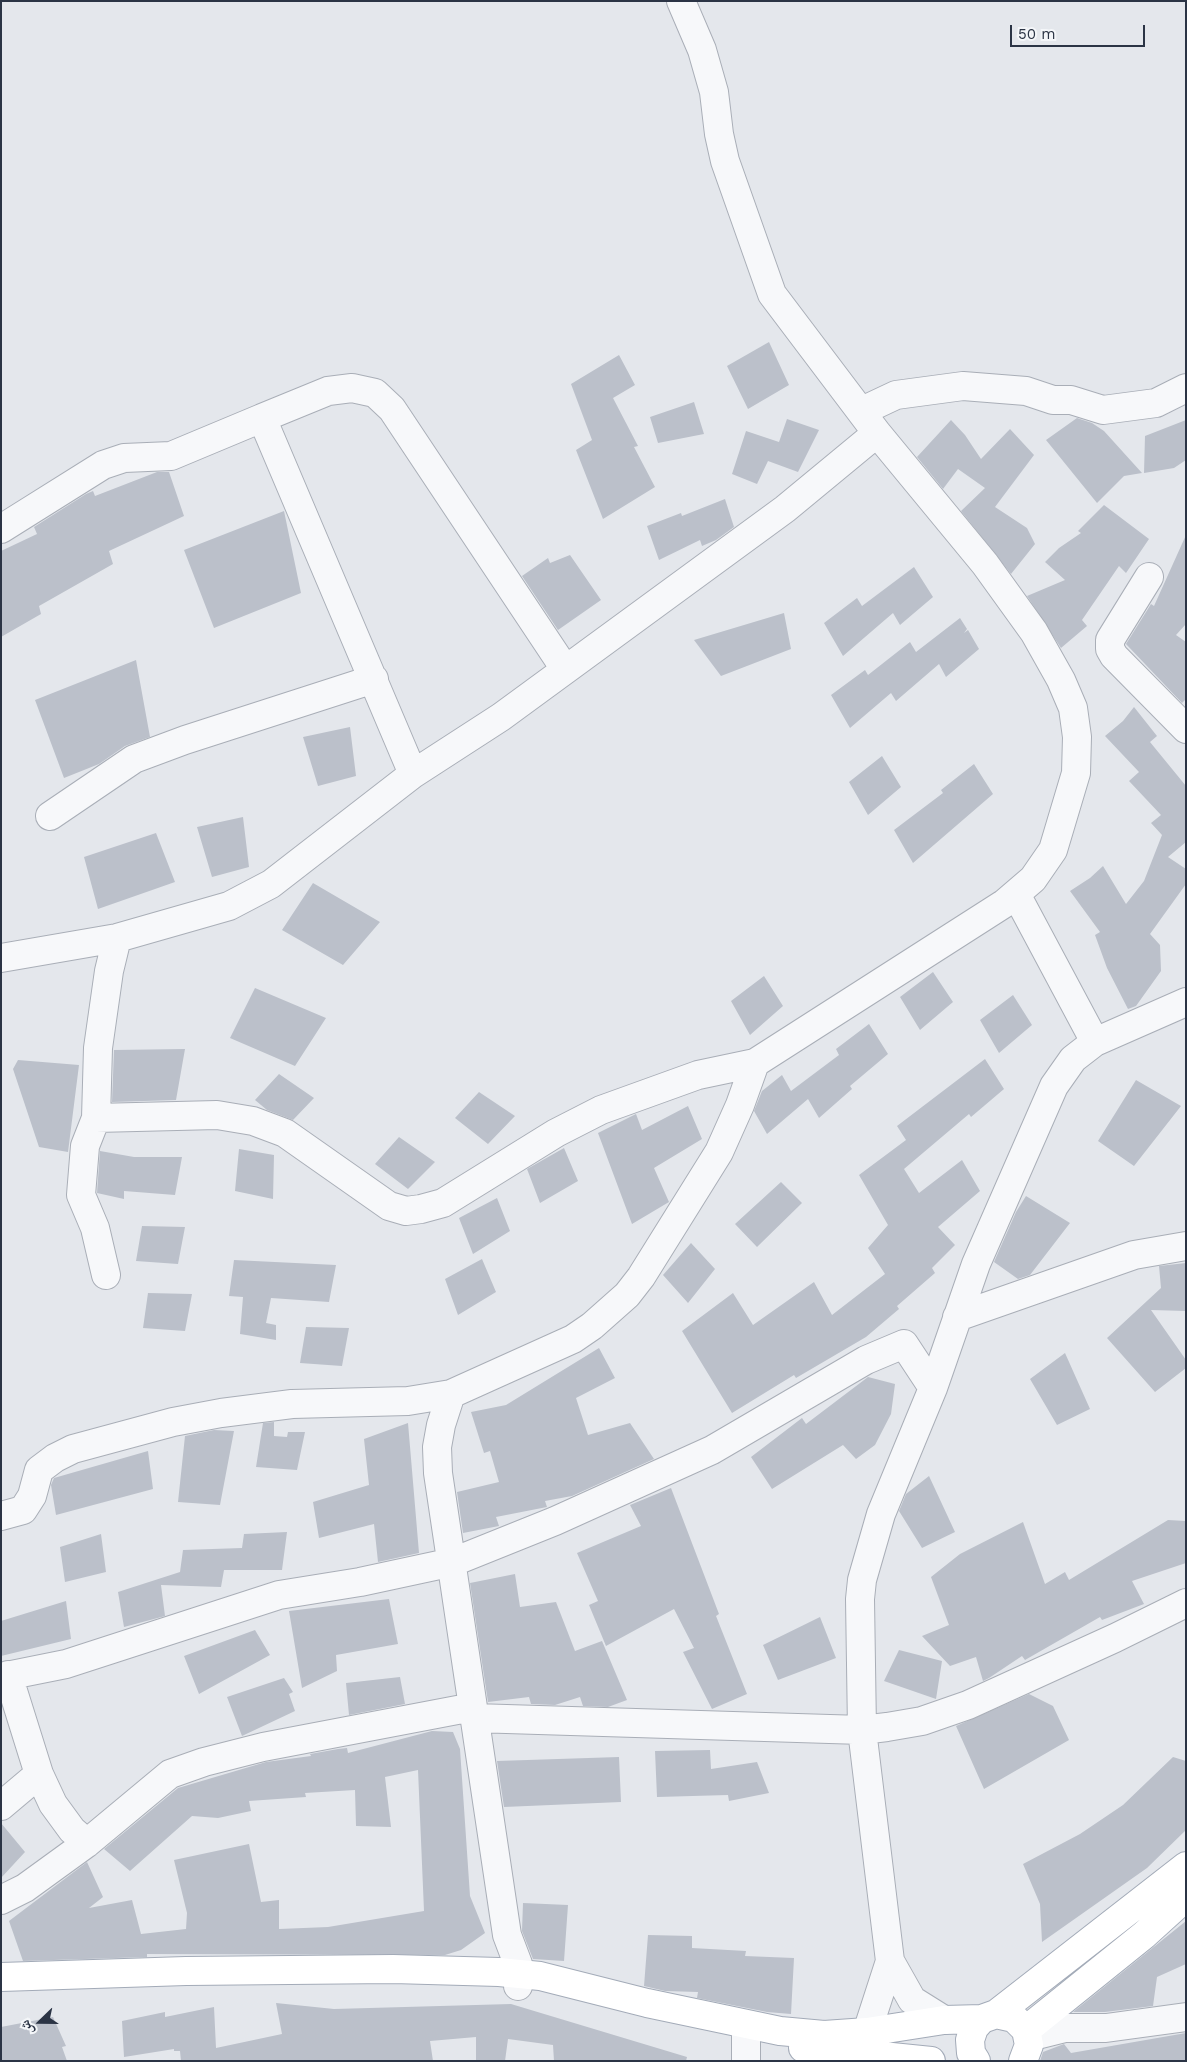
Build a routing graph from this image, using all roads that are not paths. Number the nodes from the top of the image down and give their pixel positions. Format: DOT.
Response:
graph roads {
  1 [pos="681,1"];
  2 [pos="1186,388"];
  3 [pos="862,411"];
  4 [pos="262,418"];
  5 [pos="878,433"];
  6 [pos="1,529"];
  7 [pos="1149,577"];
  8 [pos="565,669"];
  9 [pos="374,679"];
  10 [pos="1186,728"];
  11 [pos="413,774"];
  12 [pos="50,816"];
  13 [pos="1016,894"];
  14 [pos="117,938"];
  15 [pos="1,958"];
  16 [pos="1183,996"];
  17 [pos="1095,1042"];
  18 [pos="755,1063"];
  19 [pos="96,1118"];
  20 [pos="1186,1246"];
  21 [pos="106,1275"];
  22 [pos="957,1317"];
  23 [pos="933,1388"];
  24 [pos="451,1394"];
  25 [pos="1,1516"];
  26 [pos="453,1562"];
  27 [pos="1186,1603"];
  28 [pos="5,1676"];
  29 [pos="474,1713"];
  30 [pos="862,1730"];
  31 [pos="39,1774"];
  32 [pos="1,1806"];
  33 [pos="87,1843"];
  34 [pos="1186,1866"];
  35 [pos="1186,1898"];
  36 [pos="1,1900"];
  37 [pos="890,1961"];
  38 [pos="1,1977"];
  39 [pos="509,1979"];
  40 [pos="1,1993"];
  41 [pos="989,2016"];
  42 [pos="1186,2017"];
  43 [pos="944,2020"];
  44 [pos="867,2032"];
  45 [pos="746,2042"];
  46 [pos="1026,2042"];
  47 [pos="817,2049"];
  48 [pos="931,2061"];
  49 [pos="976,2061"];
  1 -- 3 [label="street"];
  2 -- 3 [label="street"];
  3 -- 5 [label="street"];
  4 -- 6 [label="street"];
  4 -- 8 [label="street"];
  4 -- 9 [label="street"];
  5 -- 8 [label="street"];
  5 -- 13 [label="street"];
  7 -- 10 [label="street"];
  8 -- 11 [label="street"];
  9 -- 11 [label="street"];
  9 -- 12 [label="street"];
  11 -- 14 [label="street"];
  13 -- 17 [label="street"];
  13 -- 18 [label="street"];
  14 -- 15 [label="street"];
  14 -- 19 [label="street"];
  16 -- 17 [label="street"];
  17 -- 22 [label="street"];
  18 -- 19 [label="street"];
  18 -- 24 [label="street"];
  19 -- 21 [label="street"];
  20 -- 22 [label="street"];
  22 -- 23 [label="street"];
  23 -- 26 [label="street"];
  23 -- 30 [label="street"];
  24 -- 25 [label="street"];
  24 -- 26 [label="street"];
  26 -- 28 [label="street"];
  26 -- 29 [label="street"];
  27 -- 30 [label="street"];
  28 -- 31 [label="street"];
  29 -- 30 [label="street"];
  29 -- 33 [label="street"];
  29 -- 39 [label="street"];
  30 -- 37 [label="street"];
  31 -- 32 [label="street"];
  31 -- 33 [label="street"];
  33 -- 36 [label="street"];
  34 -- 41 [label="main road"];
  35 -- 46 [label="main road"];
  37 -- 43 [label="street"];
  37 -- 44 [label="street"];
  38 -- 39 [label="main road"];
  39 -- 40 [label="main road"];
  39 -- 45 [label="main road"];
  41 -- 43 [label="main road"];
  41 -- 46 [label="main road"];
  41 -- 49 [label="main road"];
  42 -- 46 [label="street"];
  43 -- 44 [label="main road"];
  44 -- 47 [label="main road"];
  45 -- 47 [label="main road"];
  47 -- 48 [label="main road"];
}
